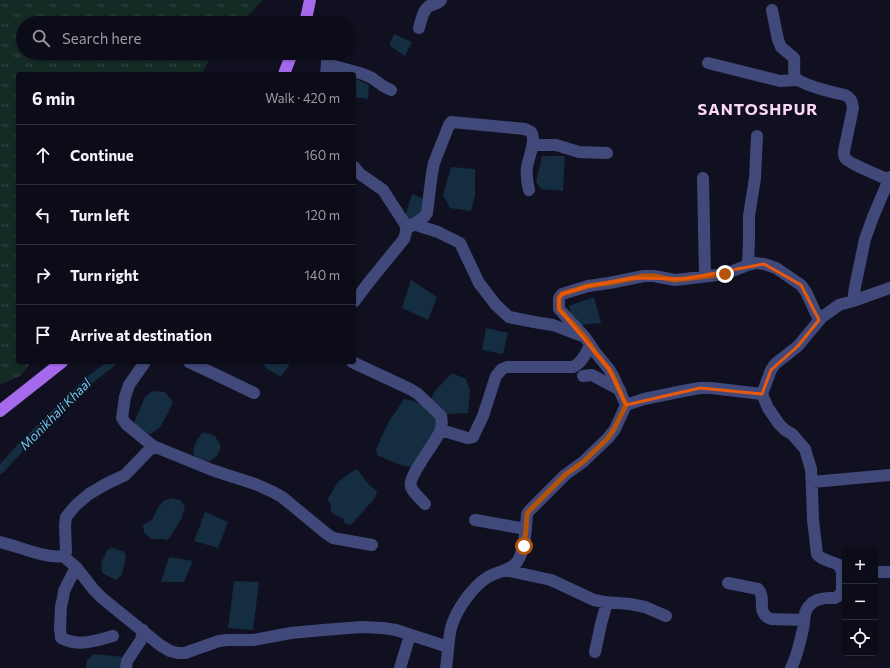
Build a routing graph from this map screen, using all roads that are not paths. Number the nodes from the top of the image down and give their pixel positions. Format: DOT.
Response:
graph roads {
  1 [pos="310,0"];
  2 [pos="441,0"];
  3 [pos="772,10"];
  4 [pos="309,16"];
  5 [pos="419,28"];
  6 [pos="289,60"];
  7 [pos="708,63"];
  8 [pos="327,64"];
  9 [pos="285,72"];
  10 [pos="356,72"];
  11 [pos="356,72"];
  12 [pos="797,80"];
  13 [pos="391,90"];
  14 [pos="757,136"];
  15 [pos="533,145"];
  16 [pos="607,153"];
  17 [pos="356,169"];
  18 [pos="703,178"];
  19 [pos="889,178"];
  20 [pos="529,190"];
  21 [pos="410,227"];
  22 [pos="748,265"];
  23 [pos="705,276"];
  24 [pos="890,288"];
  25 [pos="356,299"];
  26 [pos="853,301"];
  27 [pos="823,316"];
  28 [pos="588,341"];
  29 [pos="59,364"];
  30 [pos="144,364"];
  31 [pos="193,364"];
  32 [pos="356,364"];
  33 [pos="583,376"];
  34 [pos="620,390"];
  35 [pos="254,394"];
  36 [pos="762,394"];
  37 [pos="626,405"];
  38 [pos="0,411"];
  39 [pos="441,430"];
  40 [pos="153,446"];
  41 [pos="890,475"];
  42 [pos="812,482"];
  43 [pos="425,504"];
  44 [pos="475,520"];
  45 [pos="526,529"];
  46 [pos="0,542"];
  47 [pos="372,545"];
  48 [pos="63,556"];
  49 [pos="76,567"];
  50 [pos="842,569"];
  51 [pos="505,570"];
  52 [pos="878,572"];
  53 [pos="890,572"];
  54 [pos="728,583"];
  55 [pos="843,584"];
  56 [pos="607,602"];
  57 [pos="666,616"];
  58 [pos="804,620"];
  59 [pos="143,630"];
  60 [pos="410,635"];
  61 [pos="113,636"];
  62 [pos="448,647"];
  63 [pos="595,652"];
  64 [pos="126,668"];
  65 [pos="400,668"];
  66 [pos="446,668"];
  67 [pos="791,668"];
  1 -- 4 [label="main road"];
  2 -- 5 [label="street"];
  3 -- 12 [label="street"];
  6 -- 9 [label="main road"];
  7 -- 12 [label="street"];
  8 -- 10 [label="street"];
  11 -- 13 [label="street"];
  12 -- 19 [label="street"];
  14 -- 22 [label="street"];
  15 -- 16 [label="street"];
  15 -- 20 [label="street"];
  15 -- 21 [label="street"];
  17 -- 21 [label="street"];
  18 -- 23 [label="street"];
  19 -- 26 [label="street"];
  21 -- 25 [label="street"];
  21 -- 28 [label="street"];
  22 -- 23 [label="street"];
  22 -- 27 [label="street"];
  23 -- 28 [label="street"];
  24 -- 26 [label="street"];
  26 -- 27 [label="street"];
  27 -- 36 [label="street"];
  28 -- 34 [label="street"];
  28 -- 39 [label="street"];
  29 -- 38 [label="main road"];
  30 -- 40 [label="street"];
  31 -- 35 [label="street"];
  32 -- 39 [label="street"];
  33 -- 34 [label="street"];
  34 -- 37 [label="street"];
  36 -- 37 [label="street"];
  36 -- 42 [label="street"];
  37 -- 45 [label="street"];
  39 -- 43 [label="street"];
  40 -- 47 [label="street"];
  40 -- 48 [label="street"];
  41 -- 42 [label="street"];
  42 -- 50 [label="street"];
  44 -- 45 [label="street"];
  45 -- 51 [label="street"];
  46 -- 48 [label="street"];
  48 -- 49 [label="street"];
  49 -- 59 [label="street"];
  49 -- 61 [label="street"];
  51 -- 56 [label="street"];
  51 -- 62 [label="street"];
  52 -- 53 [label="street"];
  54 -- 58 [label="street"];
  55 -- 58 [label="street"];
  56 -- 57 [label="street"];
  56 -- 63 [label="street"];
  58 -- 67 [label="street"];
  59 -- 60 [label="street"];
  59 -- 64 [label="street"];
  60 -- 62 [label="street"];
  60 -- 65 [label="street"];
  62 -- 66 [label="street"];
}
